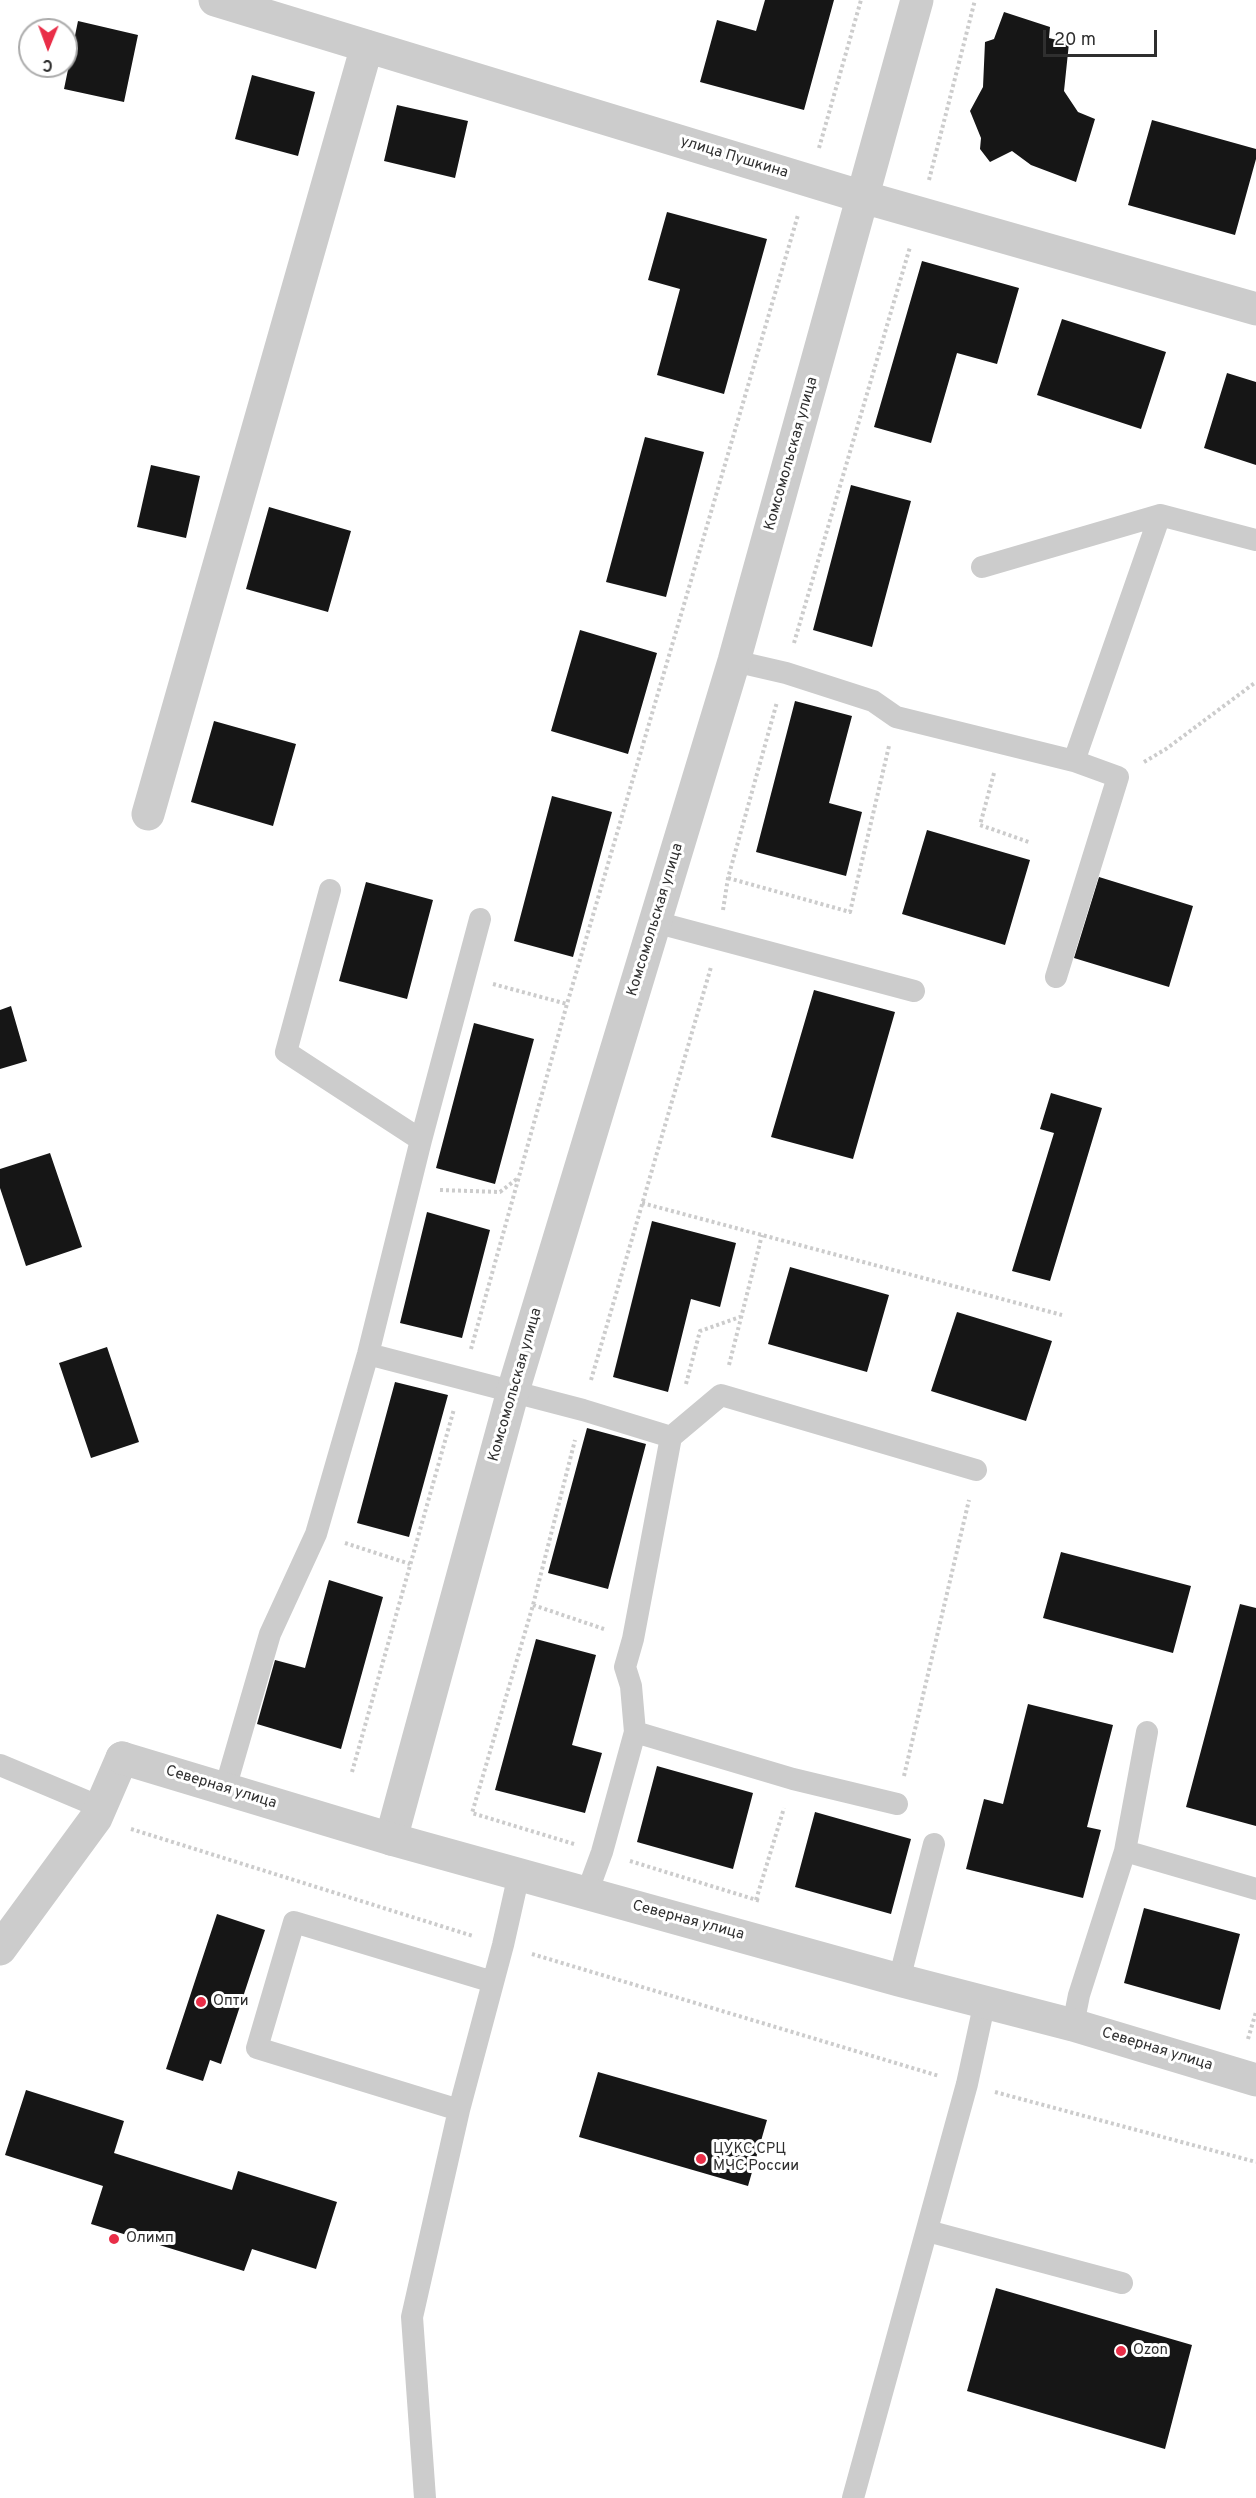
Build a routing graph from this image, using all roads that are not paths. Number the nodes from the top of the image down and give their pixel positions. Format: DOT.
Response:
graph roads {
  1 [pos="215,0"];
  2 [pos="918,0"];
  3 [pos="368,46"];
  4 [pos="864,197"];
  5 [pos="1256,309"];
  6 [pos="1160,515"];
  7 [pos="1256,540"];
  8 [pos="982,567"];
  9 [pos="734,661"];
  10 [pos="1074,761"];
  11 [pos="148,814"];
  12 [pos="330,890"];
  13 [pos="480,919"];
  14 [pos="655,922"];
  15 [pos="1056,977"];
  16 [pos="914,991"];
  17 [pos="421,1140"];
  18 [pos="368,1354"];
  19 [pos="513,1391"];
  20 [pos="671,1437"];
  21 [pos="976,1470"];
  22 [pos="635,1732"];
  23 [pos="1146,1732"];
  24 [pos="0,1765"];
  25 [pos="225,1789"];
  26 [pos="897,1804"];
  27 [pos="98,1813"];
  28 [pos="391,1839"];
  29 [pos="934,1844"];
  30 [pos="1125,1851"];
  31 [pos="519,1874"];
  32 [pos="1256,1889"];
  33 [pos="587,1893"];
  34 [pos="0,1949"];
  35 [pos="899,1980"];
  36 [pos="493,1982"];
  37 [pos="985,2001"];
  38 [pos="1073,2025"];
  39 [pos="1256,2080"];
  40 [pos="459,2110"];
  41 [pos="928,2231"];
  42 [pos="1122,2283"];
  43 [pos="425,2498"];
  44 [pos="853,2498"];
  1 -- 3 [label="street, улица Пушкина"];
  2 -- 4 [label="street, Комсомольская улица"];
  3 -- 4 [label="street, улица Пушкина"];
  3 -- 11 [label="street"];
  4 -- 5 [label="street, улица Пушкина"];
  4 -- 9 [label="street, Комсомольская улица"];
  6 -- 7 [label="lane"];
  6 -- 8 [label="lane"];
  6 -- 10 [label="lane"];
  9 -- 10 [label="lane"];
  9 -- 14 [label="street, Комсомольская улица"];
  10 -- 15 [label="lane"];
  12 -- 17 [label="lane"];
  13 -- 17 [label="lane"];
  14 -- 16 [label="lane"];
  14 -- 19 [label="street, Комсомольская улица"];
  17 -- 18 [label="lane"];
  18 -- 19 [label="lane"];
  18 -- 25 [label="lane"];
  19 -- 20 [label="lane"];
  19 -- 28 [label="street, Комсомольская улица"];
  20 -- 21 [label="lane"];
  20 -- 22 [label="lane"];
  22 -- 26 [label="lane"];
  22 -- 33 [label="lane"];
  23 -- 30 [label="lane"];
  24 -- 27 [label="lane"];
  25 -- 27 [label="street, Северная улица"];
  25 -- 28 [label="street, Северная улица"];
  27 -- 34 [label="street"];
  28 -- 31 [label="street, Северная улица"];
  29 -- 35 [label="lane"];
  30 -- 32 [label="lane"];
  30 -- 38 [label="lane"];
  31 -- 33 [label="street, Северная улица"];
  31 -- 36 [label="lane"];
  33 -- 35 [label="street, Северная улица"];
  35 -- 37 [label="street, Северная улица"];
  36 -- 40 [label="lane"];
  36 -- 40 [label="lane"];
  37 -- 38 [label="street, Северная улица"];
  37 -- 41 [label="lane"];
  38 -- 39 [label="street, Северная улица"];
  40 -- 43 [label="lane"];
  41 -- 42 [label="lane"];
  41 -- 44 [label="lane"];
}
